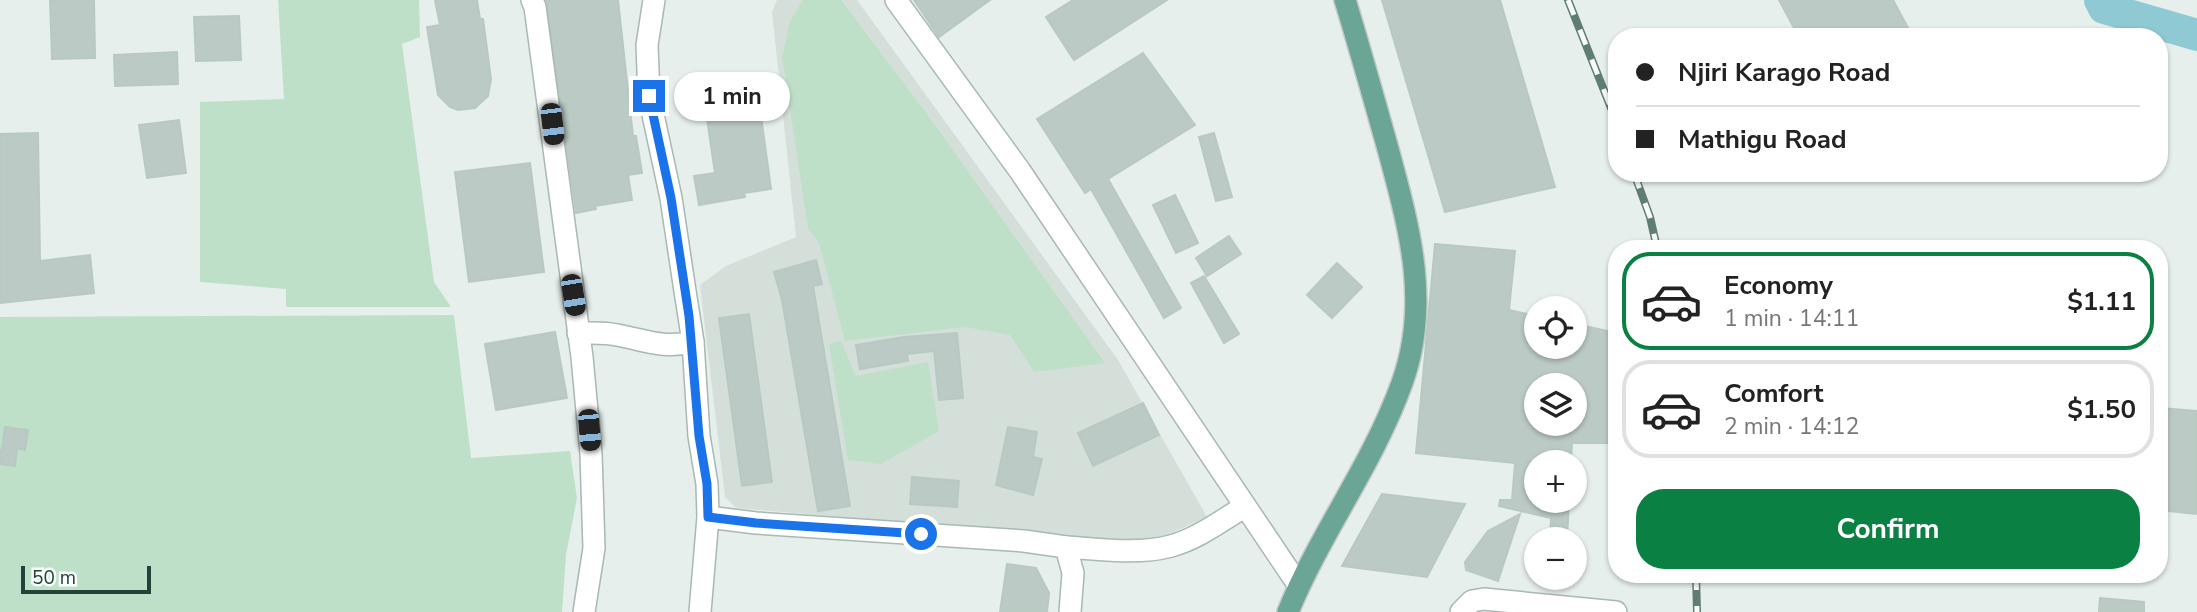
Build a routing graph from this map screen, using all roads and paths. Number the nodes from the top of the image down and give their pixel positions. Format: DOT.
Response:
graph roads {
  1 [pos="532,0"];
  2 [pos="654,0"];
  3 [pos="896,0"];
  4 [pos="1345,0"];
  5 [pos="579,333"];
  6 [pos="693,342"];
  7 [pos="1244,507"];
  8 [pos="708,517"];
  9 [pos="1066,547"];
  10 [pos="1299,586"];
  11 [pos="584,612"];
  12 [pos="700,612"];
  13 [pos="1070,612"];
  14 [pos="1288,612"];
  15 [pos="1461,612"];
  16 [pos="1616,612"];
  1 -- 5 [label="street"];
  2 -- 6 [label="street"];
  3 -- 7 [label="street"];
  4 -- 10 [label="main road"];
  5 -- 6 [label="street"];
  5 -- 11 [label="street"];
  6 -- 8 [label="street"];
  7 -- 9 [label="street"];
  7 -- 10 [label="street"];
  8 -- 9 [label="street"];
  8 -- 12 [label="street"];
  9 -- 13 [label="street"];
  10 -- 14 [label="main road"];
  15 -- 16 [label="street"];
}
